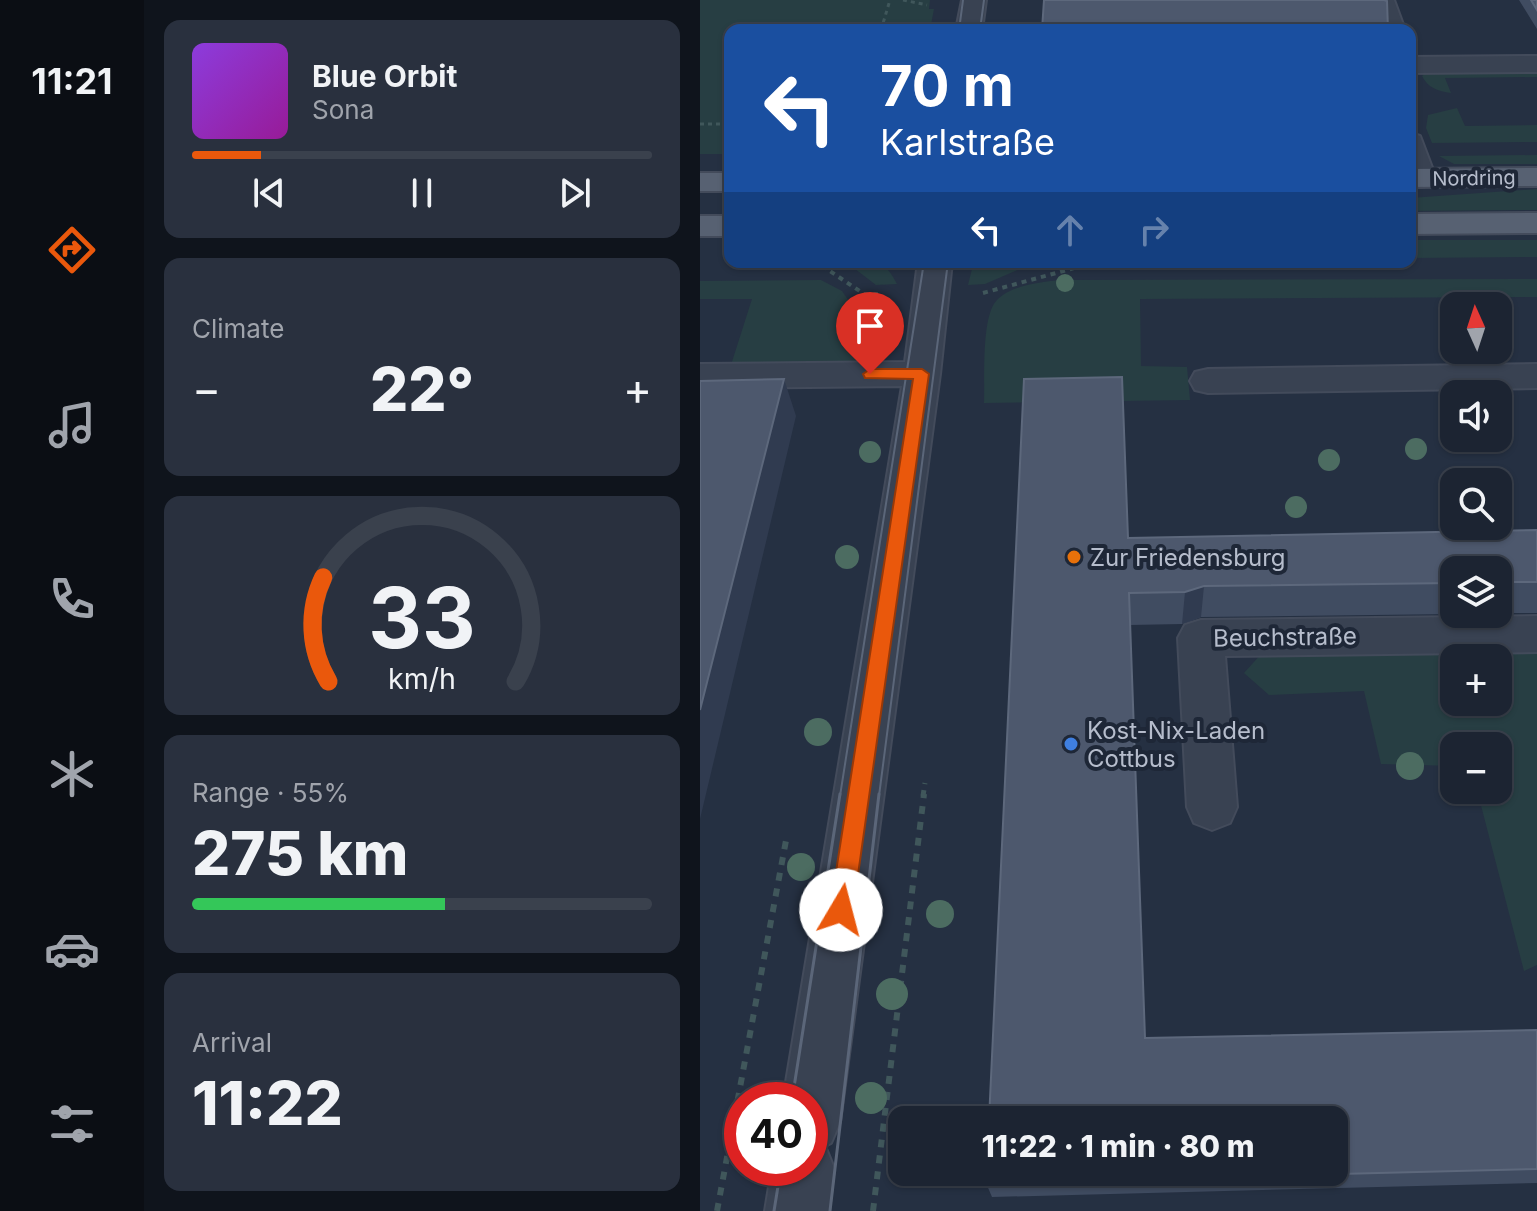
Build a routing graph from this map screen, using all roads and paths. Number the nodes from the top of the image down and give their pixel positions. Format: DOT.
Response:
graph roads {
  1 [pos="890,0"];
  2 [pos="903,0"];
  3 [pos="974,0"];
  4 [pos="1382,0"];
  5 [pos="929,6"];
  6 [pos="883,24"];
  7 [pos="970,24"];
  8 [pos="1390,24"];
  9 [pos="1537,64"];
  10 [pos="1416,65"];
  11 [pos="700,124"];
  12 [pos="724,124"];
  13 [pos="1537,177"];
  14 [pos="1416,178"];
  15 [pos="700,182"];
  16 [pos="724,182"];
  17 [pos="1537,223"];
  18 [pos="1416,224"];
  19 [pos="700,226"];
  20 [pos="724,226"];
  21 [pos="827,268"];
  22 [pos="1064,268"];
  23 [pos="933,278"];
  24 [pos="922,374"];
  25 [pos="700,376"];
  26 [pos="1537,376"];
  27 [pos="1208,381"];
  28 [pos="1537,634"];
  29 [pos="1212,807"];
  30 [pos="816,1082"];
  31 [pos="800,1186"];
  32 [pos="797,1211"];
  1 -- 6 [label="path"];
  2 -- 5 [label="path"];
  3 -- 7 [label="street"];
  4 -- 8 [label="street"];
  9 -- 10 [label="street"];
  11 -- 12 [label="path"];
  13 -- 14 [label="main road, Nordring"];
  15 -- 16 [label="main road"];
  17 -- 18 [label="main road, Nordring"];
  19 -- 20 [label="main road"];
  21 -- 23 [label="path"];
  22 -- 23 [label="path"];
  23 -- 24 [label="street"];
  24 -- 25 [label="street"];
  24 -- 30 [label="street"];
  26 -- 27 [label="street"];
  28 -- 29 [label="street, Beuchstraße"];
  31 -- 32 [label="street"];
}
